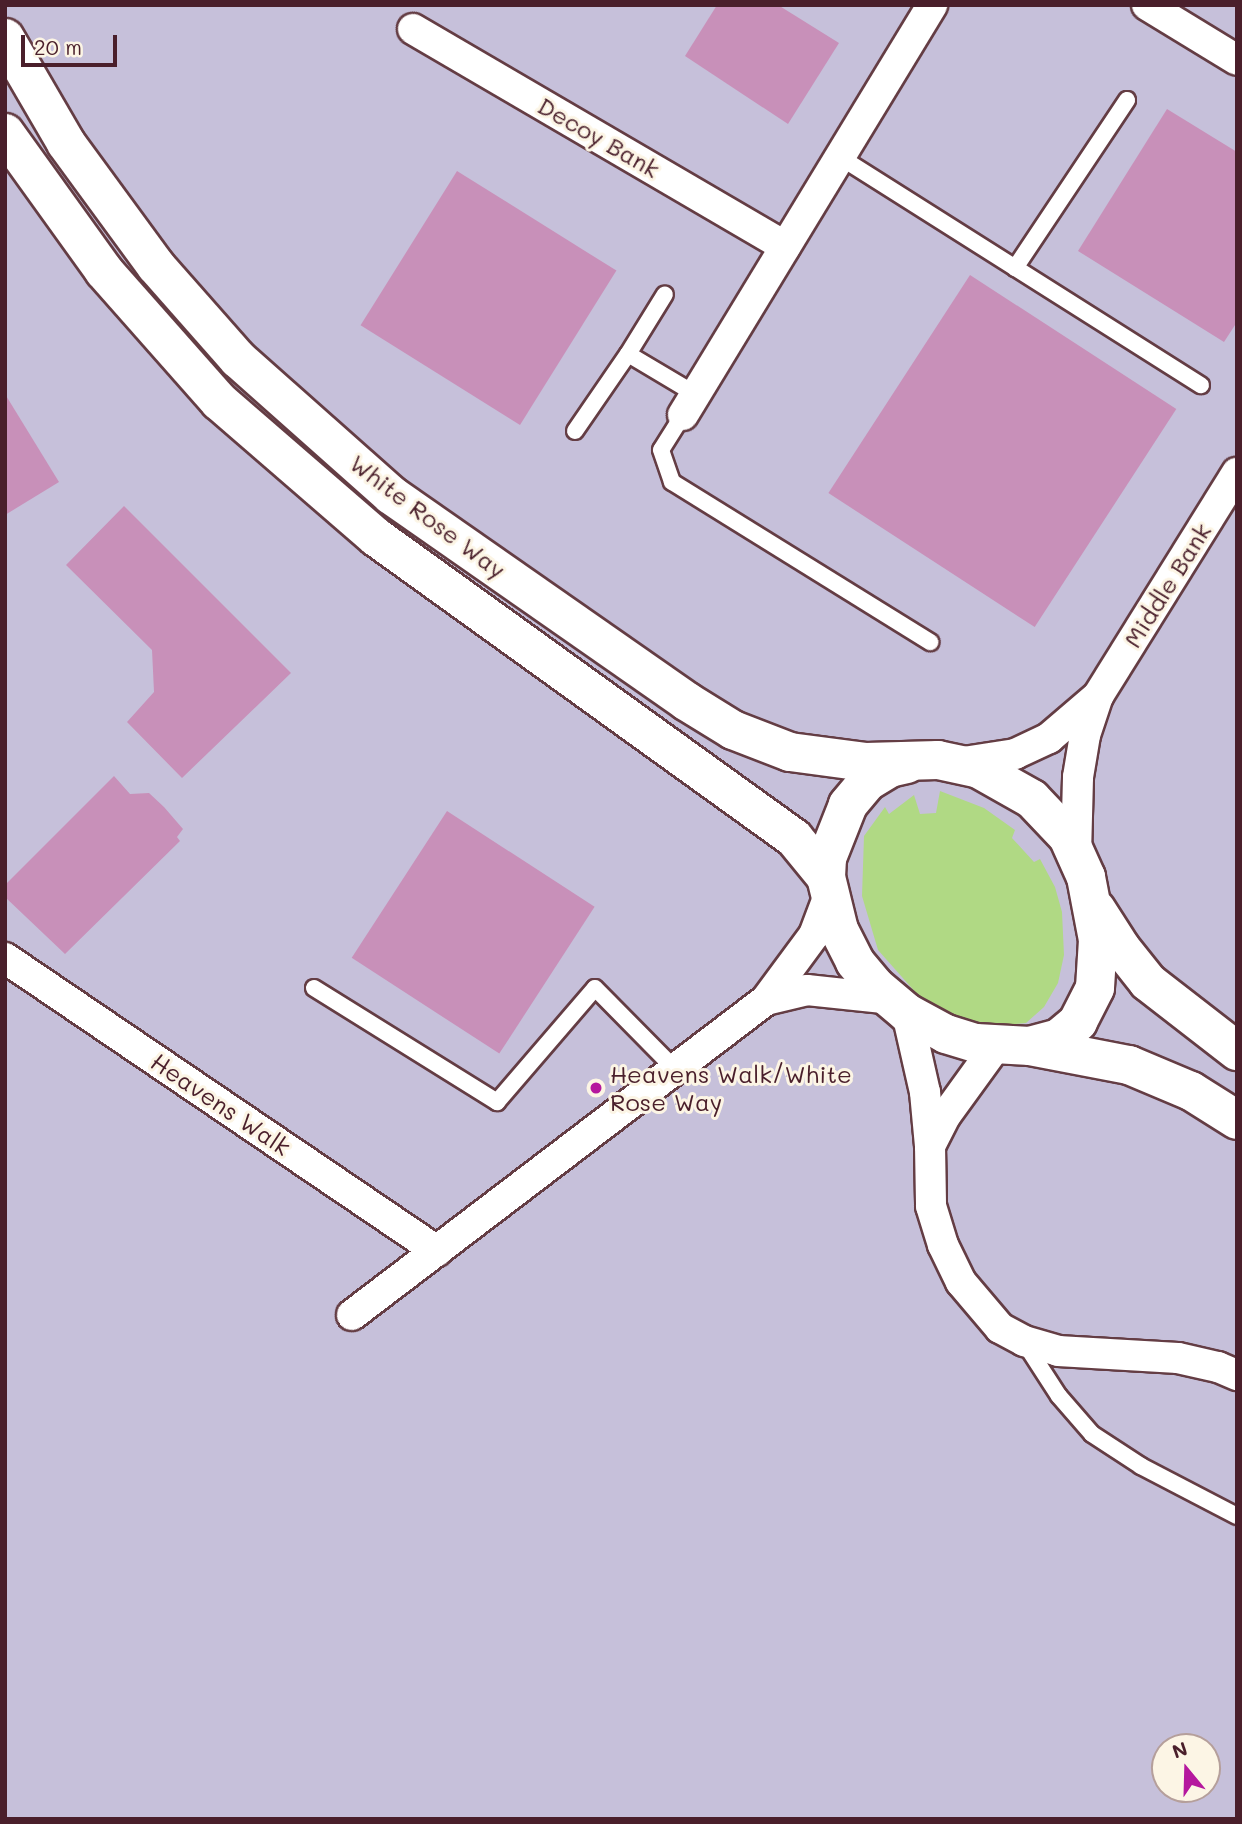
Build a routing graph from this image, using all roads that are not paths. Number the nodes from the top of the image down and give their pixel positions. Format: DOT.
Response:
graph roads {
  1 [pos="932,5"];
  2 [pos="1147,5"];
  3 [pos="412,29"];
  4 [pos="5,38"];
  5 [pos="1237,60"];
  6 [pos="1128,100"];
  7 [pos="5,133"];
  8 [pos="841,157"];
  9 [pos="785,246"];
  10 [pos="1014,268"];
  11 [pos="665,294"];
  12 [pos="628,354"];
  13 [pos="1201,385"];
  14 [pos="689,405"];
  15 [pos="575,431"];
  16 [pos="1237,473"];
  17 [pos="930,642"];
  18 [pos="1098,696"];
  19 [pos="916,762"];
  20 [pos="955,764"];
  21 [pos="1076,854"];
  22 [pos="827,886"];
  23 [pos="1093,904"];
  24 [pos="5,958"];
  25 [pos="314,988"];
  26 [pos="766,1000"];
  27 [pos="899,1006"];
  28 [pos="1013,1046"];
  29 [pos="1237,1051"];
  30 [pos="674,1069"];
  31 [pos="1237,1120"];
  32 [pos="930,1146"];
  33 [pos="437,1251"];
  34 [pos="352,1315"];
  35 [pos="1024,1341"];
  36 [pos="1237,1375"];
  37 [pos="1237,1516"];
  1 -- 8 [label="street"];
  2 -- 5 [label="street"];
  3 -- 9 [label="street, Decoy Bank"];
  4 -- 19 [label="highway, White Rose Way"];
  6 -- 10 [label="lane"];
  7 -- 22 [label="highway, White Rose Way"];
  8 -- 9 [label="street"];
  8 -- 10 [label="lane"];
  9 -- 14 [label="street"];
  10 -- 13 [label="lane"];
  11 -- 12 [label="lane"];
  12 -- 14 [label="lane"];
  12 -- 15 [label="lane"];
  14 -- 17 [label="lane"];
  16 -- 18 [label="street, Middle Bank"];
  18 -- 20 [label="street, Middle Bank"];
  18 -- 21 [label="street, Middle Bank"];
  19 -- 20 [label="highway, White Rose Way"];
  19 -- 22 [label="highway, White Rose Way"];
  20 -- 21 [label="highway, White Rose Way"];
  21 -- 23 [label="highway, White Rose Way"];
  22 -- 26 [label="street"];
  22 -- 27 [label="highway, White Rose Way"];
  23 -- 28 [label="highway, White Rose Way"];
  23 -- 29 [label="highway, White Rose Way"];
  24 -- 33 [label="street, Heavens Walk"];
  25 -- 30 [label="lane"];
  26 -- 27 [label="street"];
  26 -- 30 [label="street"];
  27 -- 28 [label="highway, White Rose Way"];
  27 -- 32 [label="street"];
  28 -- 31 [label="highway, White Rose Way"];
  28 -- 32 [label="street"];
  30 -- 33 [label="street"];
  32 -- 35 [label="street"];
  33 -- 34 [label="street"];
  35 -- 36 [label="street"];
  35 -- 37 [label="lane"];
}
